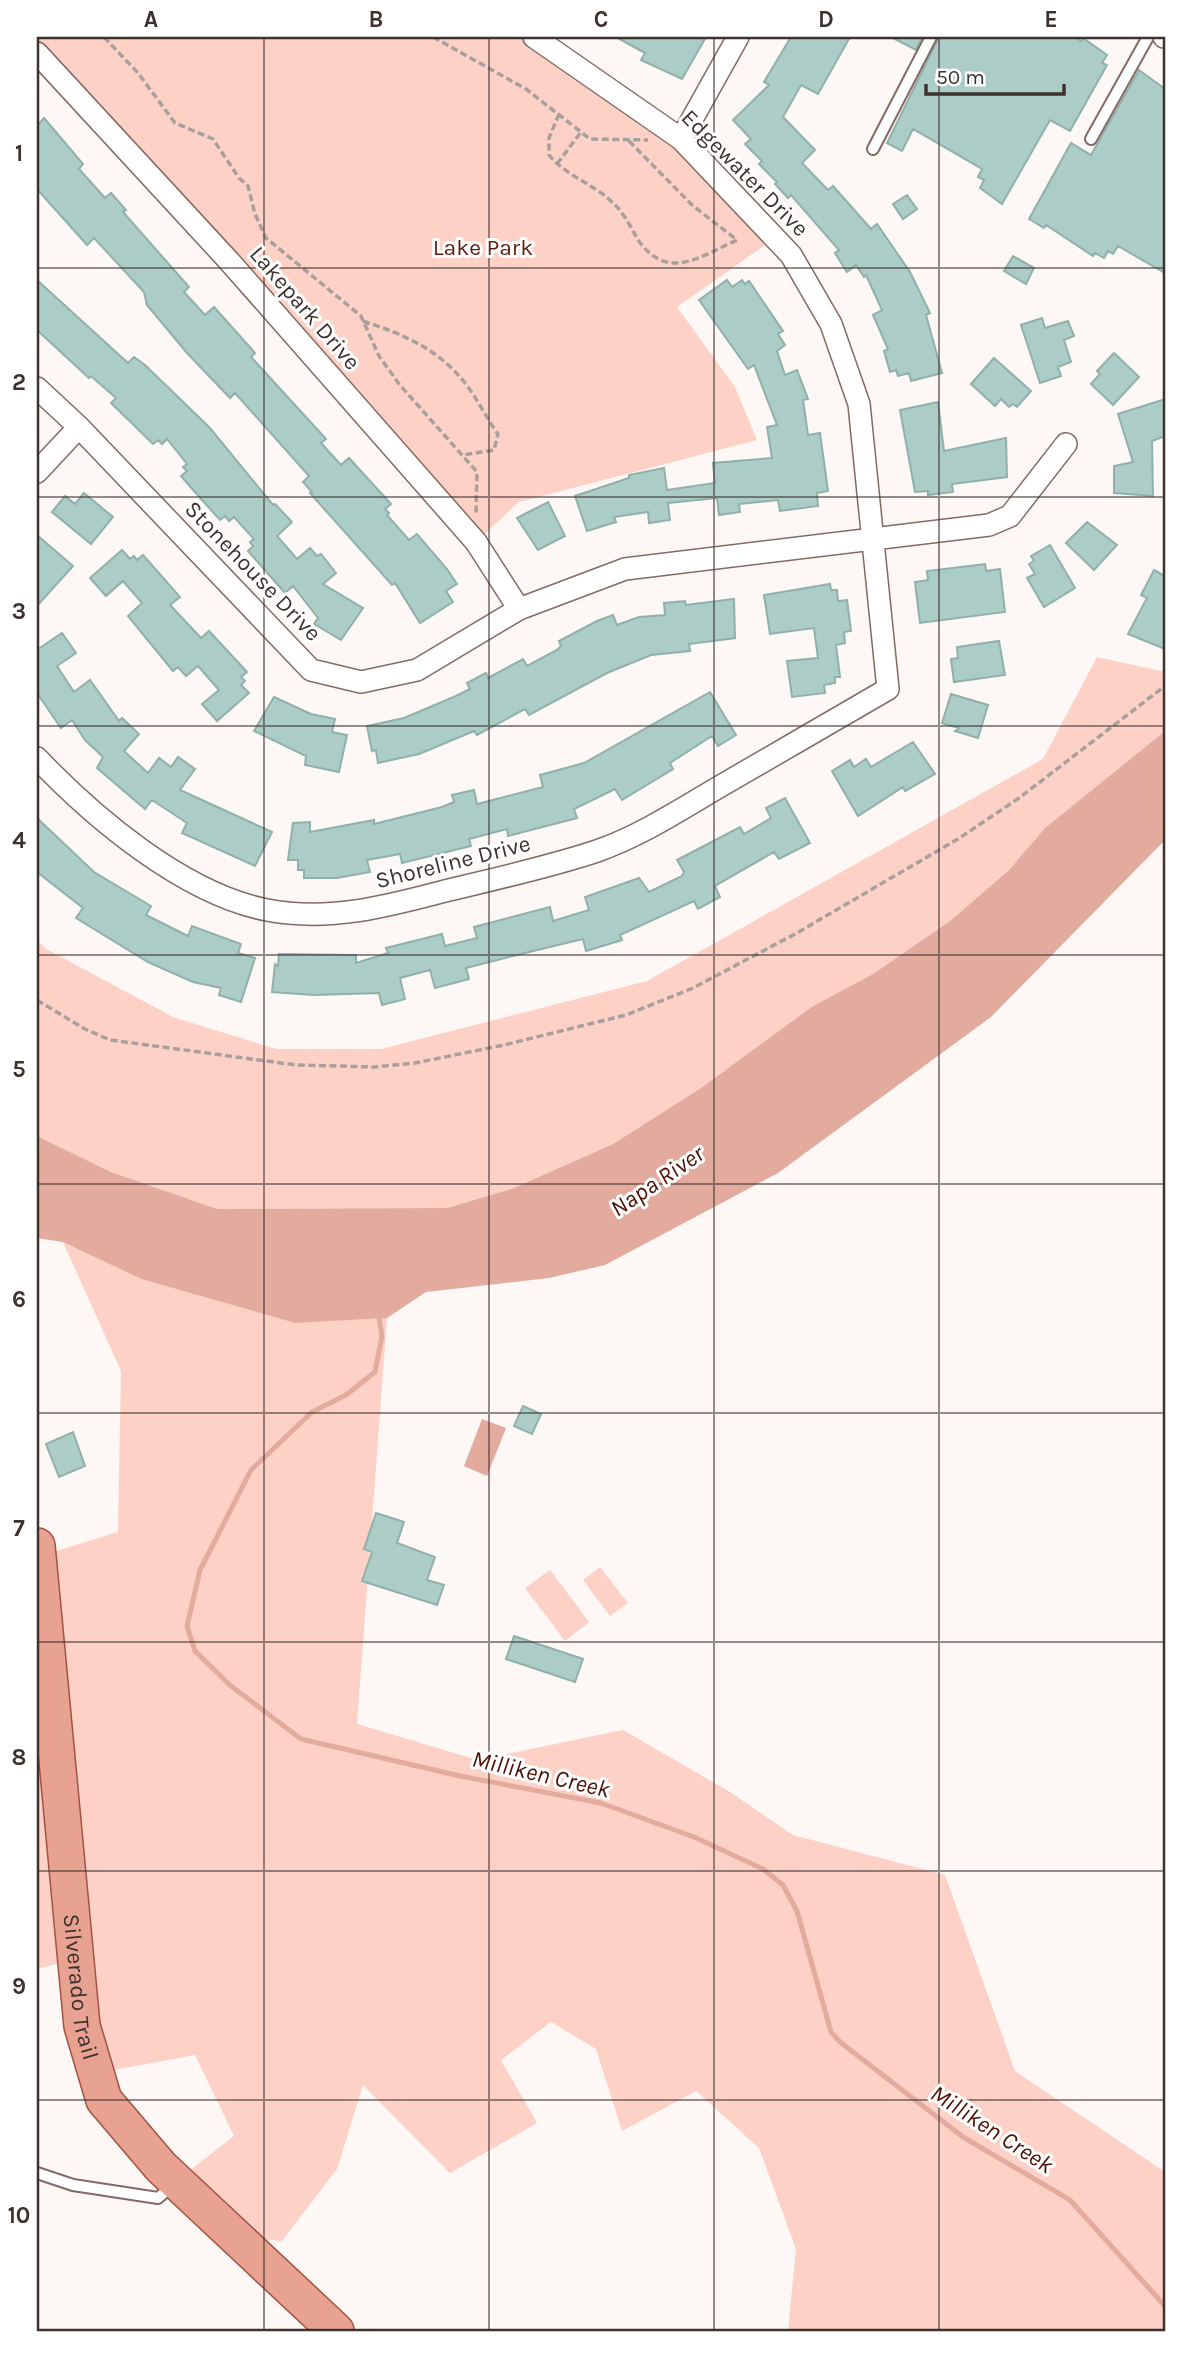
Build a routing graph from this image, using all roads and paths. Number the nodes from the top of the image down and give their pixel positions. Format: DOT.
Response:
graph roads {
  1 [pos="104,37"];
  2 [pos="433,37"];
  3 [pos="534,37"];
  4 [pos="738,37"];
  5 [pos="930,37"];
  6 [pos="1148,37"];
  7 [pos="37,53"];
  8 [pos="559,114"];
  9 [pos="581,132"];
  10 [pos="681,139"];
  11 [pos="1090,139"];
  12 [pos="629,141"];
  13 [pos="873,149"];
  14 [pos="556,164"];
  15 [pos="363,321"];
  16 [pos="37,388"];
  17 [pos="79,427"];
  18 [pos="1066,444"];
  19 [pos="463,455"];
  20 [pos="37,472"];
  21 [pos="872,538"];
  22 [pos="476,542"];
  23 [pos="519,610"];
  24 [pos="1165,686"];
  25 [pos="888,689"];
  26 [pos="37,758"];
  27 [pos="37,1000"];
  28 [pos="37,1546"];
  29 [pos="37,2173"];
  30 [pos="176,2181"];
  31 [pos="336,2331"];
  1 -- 15 [label="path"];
  2 -- 8 [label="path"];
  3 -- 10 [label="street, Edgewater Drive"];
  4 -- 10 [label="street"];
  5 -- 13 [label="lane"];
  6 -- 11 [label="lane"];
  7 -- 22 [label="street, Lakepark Drive"];
  8 -- 9 [label="path"];
  8 -- 14 [label="path"];
  9 -- 12 [label="path"];
  9 -- 14 [label="path"];
  10 -- 12 [label="path"];
  10 -- 21 [label="street, Edgewater Drive"];
  12 -- 14 [label="path"];
  15 -- 19 [label="path"];
  15 -- 19 [label="path"];
  16 -- 17 [label="street, Stonehouse Drive"];
  17 -- 20 [label="street"];
  17 -- 23 [label="street, Stonehouse Drive"];
  18 -- 21 [label="street, Stonehouse Drive"];
  19 -- 22 [label="path"];
  21 -- 23 [label="street, Stonehouse Drive"];
  21 -- 25 [label="street, Edgewater Drive"];
  22 -- 23 [label="street, Lakepark Drive"];
  24 -- 27 [label="path"];
  25 -- 26 [label="street, Shoreline Drive"];
  28 -- 30 [label="main road, Silverado Trail"];
  29 -- 30 [label="lane"];
  30 -- 31 [label="main road, Silverado Trail"];
}
